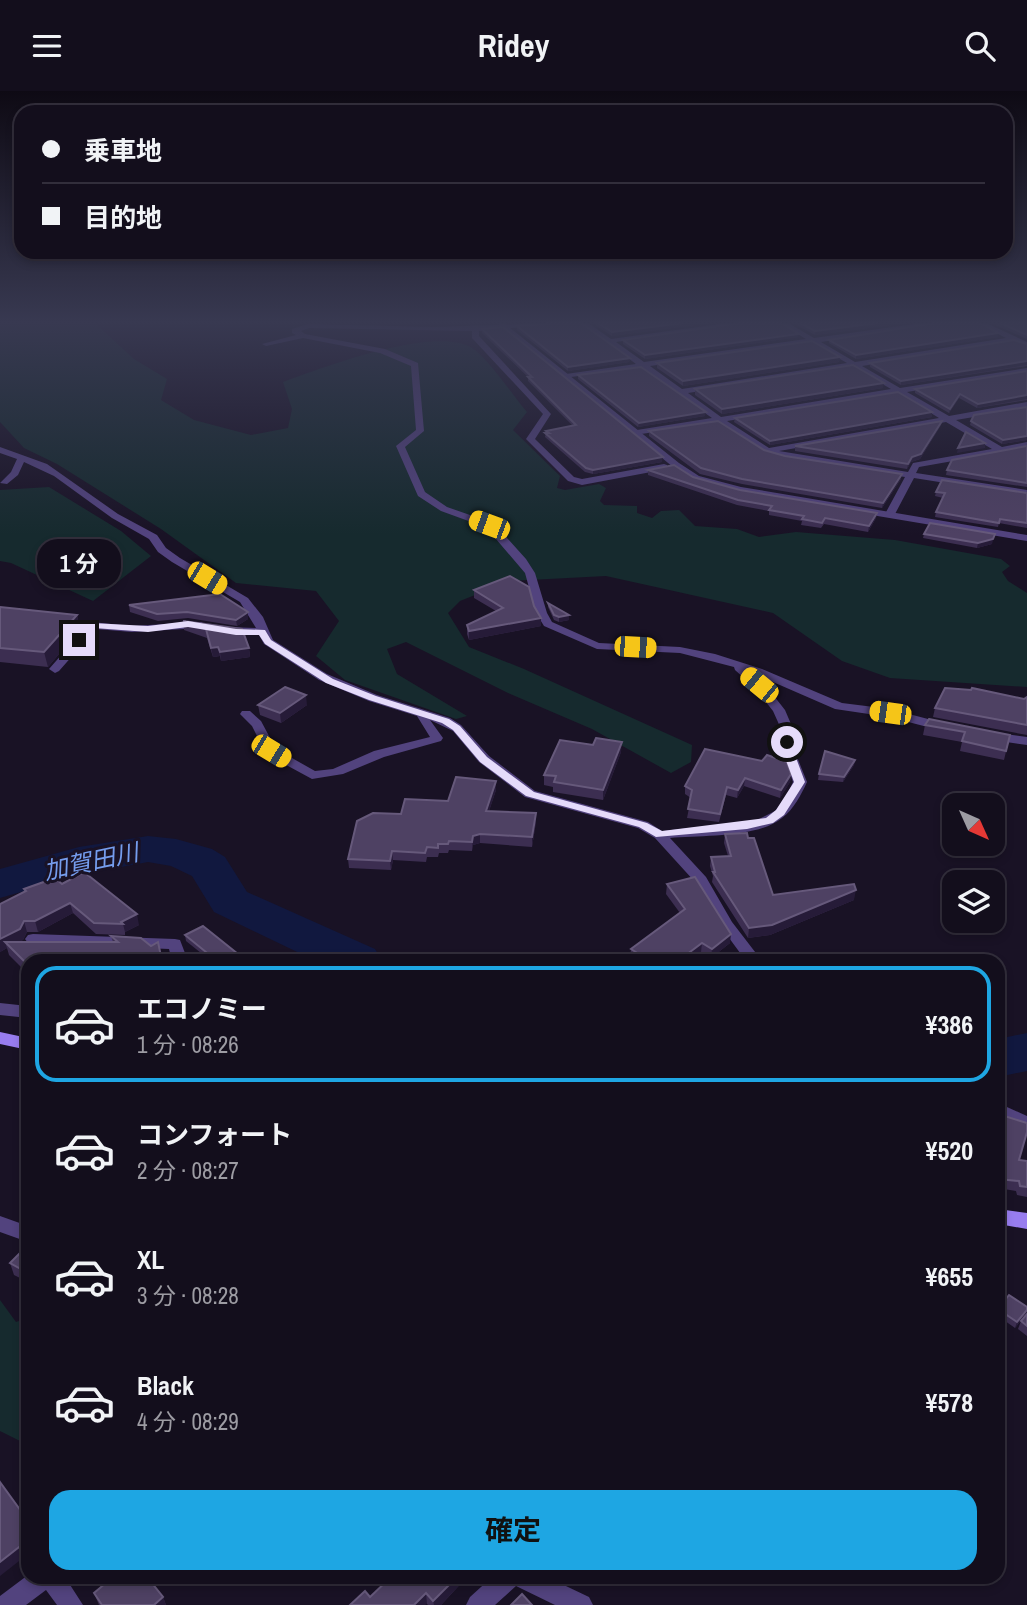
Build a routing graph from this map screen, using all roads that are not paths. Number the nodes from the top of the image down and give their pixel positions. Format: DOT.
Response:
graph roads {
  1 [pos="417,394"];
  2 [pos="528,394"];
  3 [pos="588,394"];
  4 [pos="682,394"];
  5 [pos="876,394"];
  6 [pos="905,394"];
  7 [pos="1027,405"];
  8 [pos="718,419"];
  9 [pos="948,419"];
  10 [pos="637,433"];
  11 [pos="1027,445"];
  12 [pos="0,450"];
  13 [pos="767,450"];
  14 [pos="1001,450"];
  15 [pos="22,457"];
  16 [pos="676,465"];
  17 [pos="910,475"];
  18 [pos="4,482"];
  19 [pos="1027,493"];
  20 [pos="890,514"];
  21 [pos="1027,538"];
  22 [pos="54,621"];
  23 [pos="92,626"];
  24 [pos="261,632"];
  25 [pos="732,663"];
  26 [pos="55,669"];
  27 [pos="246,714"];
  28 [pos="424,714"];
  29 [pos="954,729"];
  30 [pos="977,734"];
  31 [pos="1027,741"];
  32 [pos="660,835"];
  33 [pos="33,939"];
  34 [pos="178,954"];
  35 [pos="749,954"];
  36 [pos="0,1009"];
  37 [pos="21,1012"];
  38 [pos="0,1038"];
  39 [pos="21,1042"];
  40 [pos="1005,1113"];
  41 [pos="1027,1123"];
  42 [pos="1005,1218"];
  43 [pos="1027,1221"];
  44 [pos="0,1224"];
  45 [pos="21,1232"];
  46 [pos="35,1584"];
  47 [pos="56,1584"];
  48 [pos="501,1584"];
  49 [pos="537,1584"];
  50 [pos="7,1605"];
  51 [pos="71,1605"];
  52 [pos="478,1605"];
  53 [pos="581,1605"];
  1 -- 25 [label="street"];
  2 -- 16 [label="street"];
  3 -- 10 [label="street"];
  4 -- 8 [label="street"];
  5 -- 8 [label="street"];
  6 -- 9 [label="street"];
  7 -- 9 [label="street"];
  8 -- 10 [label="street"];
  8 -- 13 [label="street"];
  9 -- 13 [label="street"];
  9 -- 14 [label="street"];
  10 -- 16 [label="street"];
  11 -- 14 [label="street"];
  12 -- 15 [label="street"];
  13 -- 17 [label="street"];
  14 -- 17 [label="street"];
  15 -- 18 [label="street"];
  15 -- 24 [label="street"];
  16 -- 20 [label="street"];
  17 -- 19 [label="street"];
  17 -- 20 [label="street"];
  20 -- 21 [label="street"];
  22 -- 23 [label="street"];
  23 -- 24 [label="street"];
  23 -- 26 [label="street"];
  24 -- 28 [label="street"];
  25 -- 29 [label="street"];
  25 -- 32 [label="street"];
  27 -- 28 [label="street"];
  28 -- 32 [label="street"];
  30 -- 31 [label="street"];
  32 -- 35 [label="street"];
  33 -- 34 [label="street"];
  36 -- 37 [label="street"];
  38 -- 39 [label="main road"];
  40 -- 41 [label="street"];
  42 -- 43 [label="main road"];
  44 -- 45 [label="street"];
  46 -- 50 [label="street"];
  47 -- 51 [label="street"];
  48 -- 52 [label="street"];
  49 -- 53 [label="street"];
}
